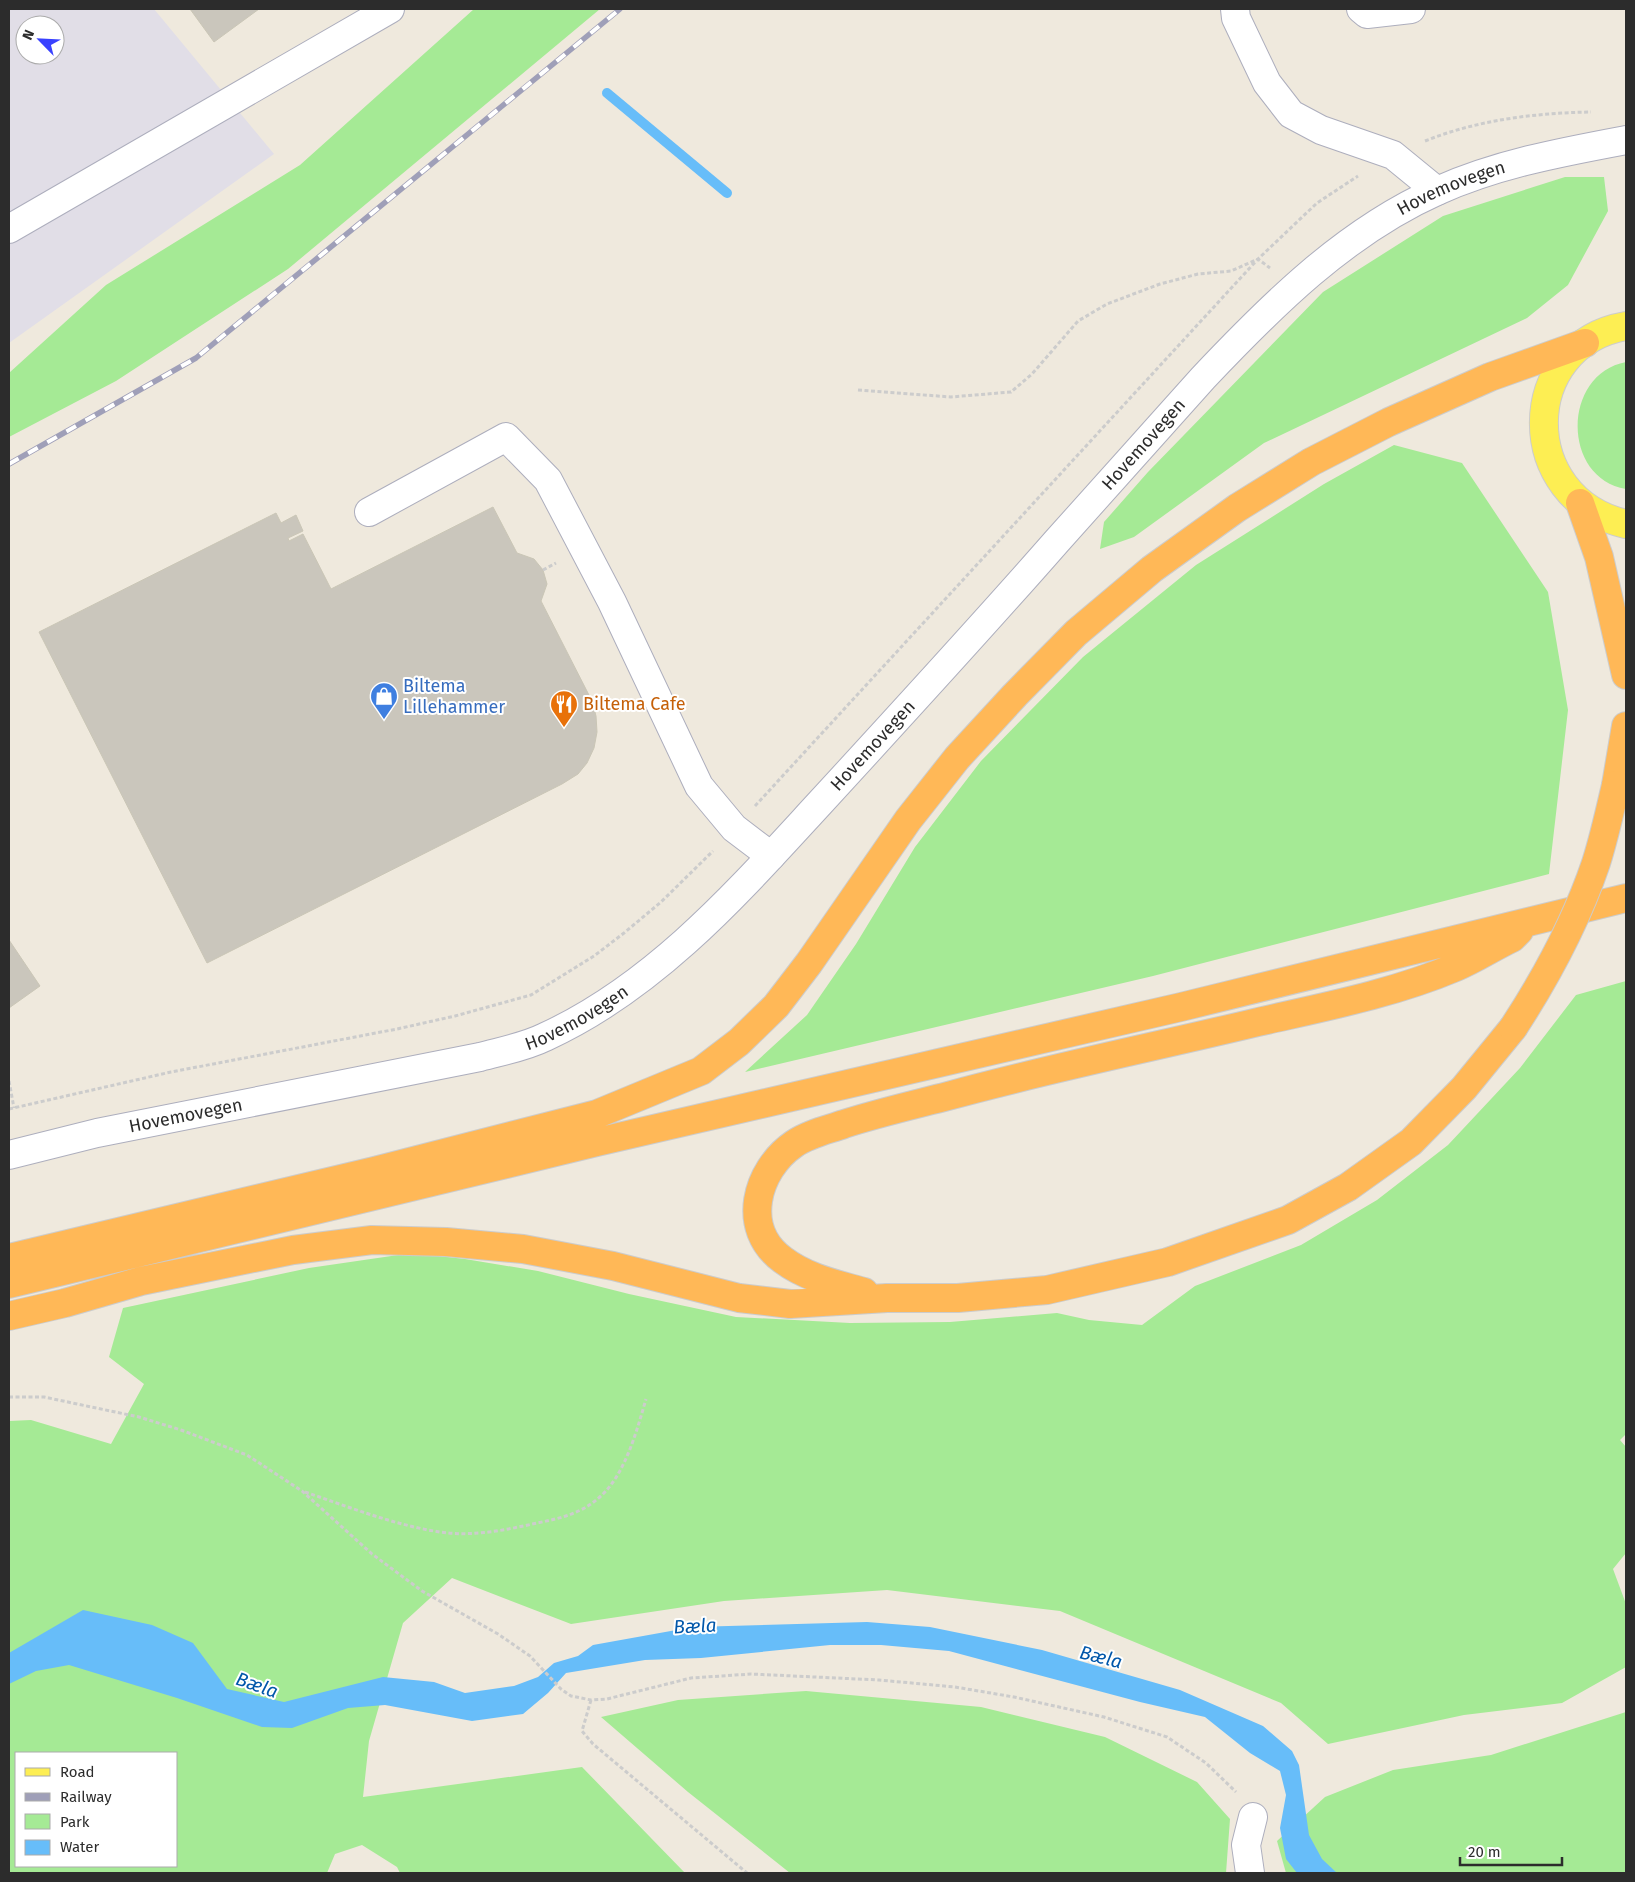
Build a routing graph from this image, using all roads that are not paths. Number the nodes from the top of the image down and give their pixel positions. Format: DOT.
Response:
graph roads {
  1 [pos="390,9"];
  2 [pos="1234,9"];
  3 [pos="1361,9"];
  4 [pos="1411,9"];
  5 [pos="1626,140"];
  6 [pos="1437,191"];
  7 [pos="9,229"];
  8 [pos="1624,320"];
  9 [pos="1585,343"];
  10 [pos="1580,503"];
  11 [pos="370,512"];
  12 [pos="1626,524"];
  13 [pos="1626,675"];
  14 [pos="1626,726"];
  15 [pos="771,856"];
  16 [pos="1626,898"];
  17 [pos="1531,920"];
  18 [pos="9,1155"];
  19 [pos="9,1258"];
  20 [pos="9,1284"];
  21 [pos="887,1298"];
  22 [pos="9,1316"];
  23 [pos="1253,1817"];
  24 [pos="1250,1873"];
  1 -- 7 [label="street"];
  2 -- 6 [label="street"];
  3 -- 4 [label="street"];
  5 -- 6 [label="street, Hovemovegen"];
  6 -- 15 [label="street, Hovemovegen"];
  8 -- 9 [label="main road"];
  9 -- 10 [label="main road"];
  9 -- 19 [label="highway"];
  10 -- 12 [label="main road"];
  10 -- 13 [label="highway"];
  11 -- 15 [label="street"];
  14 -- 21 [label="highway, bridge"];
  15 -- 18 [label="street, Hovemovegen"];
  16 -- 17 [label="highway"];
  17 -- 20 [label="highway"];
  17 -- 21 [label="highway"];
  21 -- 22 [label="highway"];
  23 -- 24 [label="street"];
}
